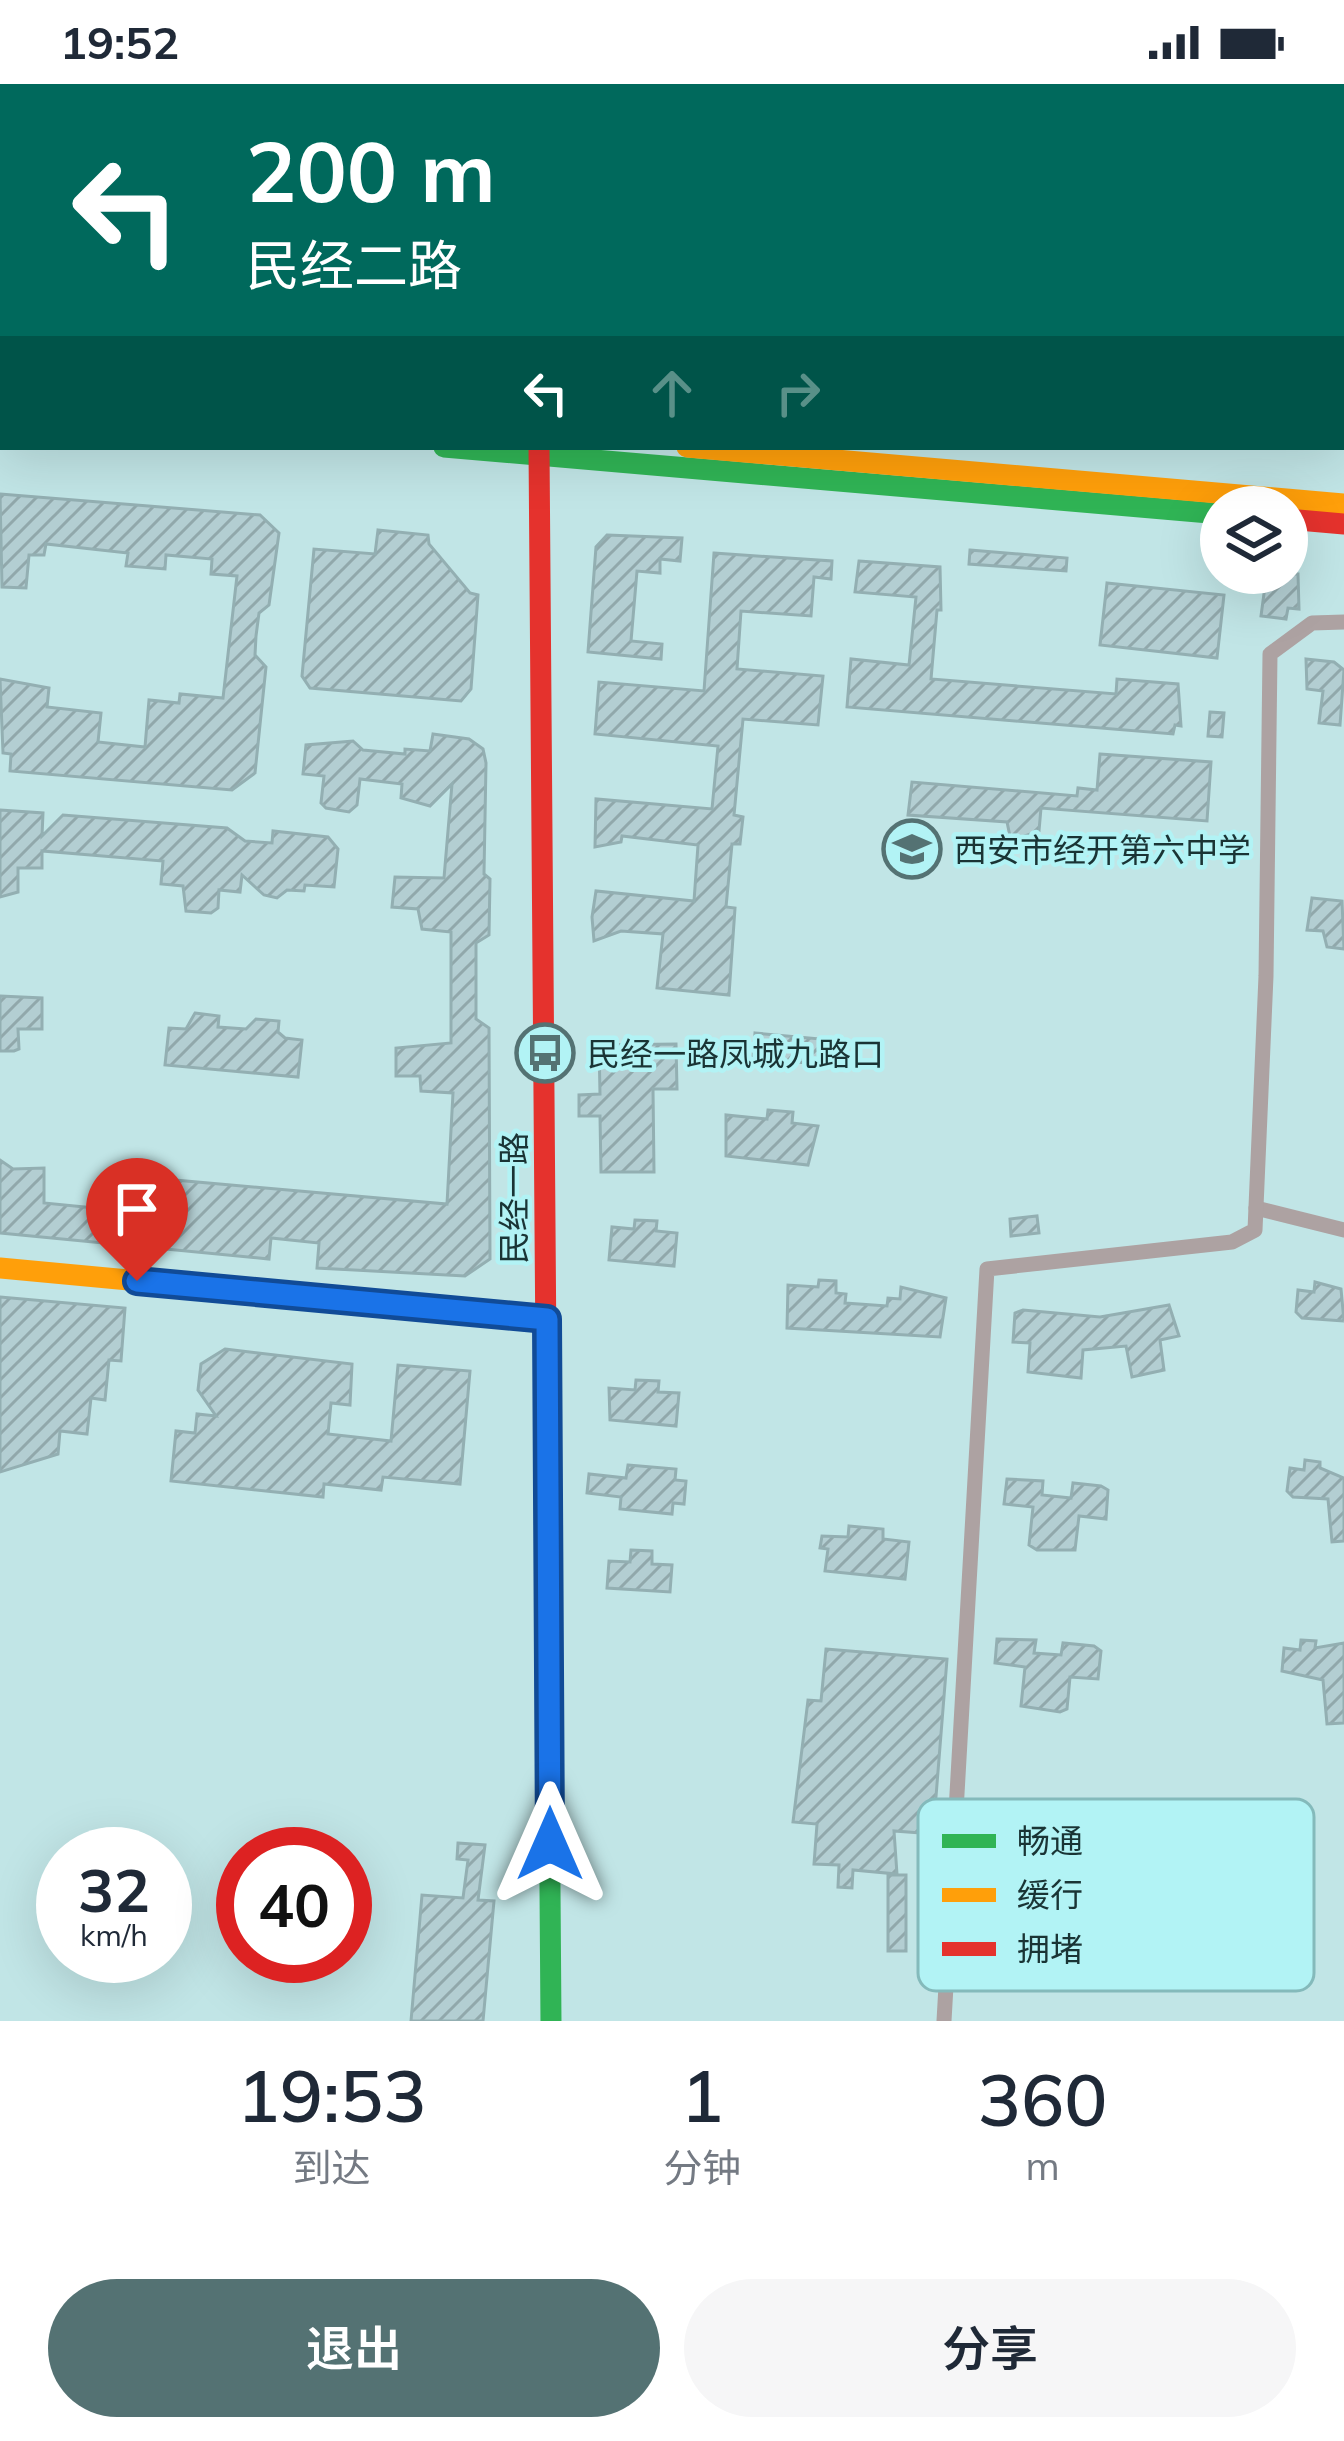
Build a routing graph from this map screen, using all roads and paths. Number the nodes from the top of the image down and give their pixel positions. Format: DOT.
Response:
graph roads {
  1 [pos="722,450"];
  2 [pos="538,451"];
  3 [pos="1344,504"];
  4 [pos="1200,512"];
  5 [pos="1308,521"];
  6 [pos="1344,524"];
  7 [pos="1344,622"];
  8 [pos="1256,1208"];
  9 [pos="1344,1230"];
  10 [pos="0,1268"];
  11 [pos="547,1319"];
  12 [pos="957,1799"];
  13 [pos="946,1991"];
  14 [pos="550,2021"];
  15 [pos="944,2021"];
  1 -- 3 [label="street"];
  2 -- 4 [label="street"];
  2 -- 11 [label="street, 民经一路"];
  5 -- 6 [label="street"];
  7 -- 8 [label="street"];
  8 -- 9 [label="street"];
  8 -- 12 [label="street"];
  10 -- 11 [label="street"];
  11 -- 14 [label="street, 民经一路"];
  13 -- 15 [label="street"];
}
